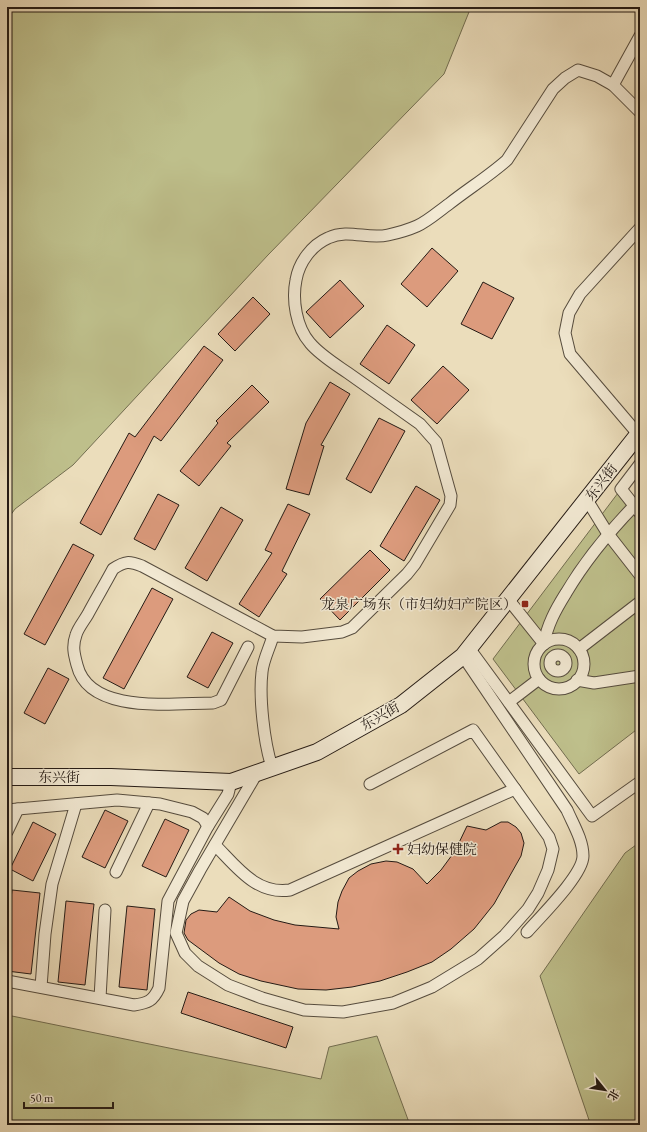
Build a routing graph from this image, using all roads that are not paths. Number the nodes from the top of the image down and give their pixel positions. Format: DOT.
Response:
graph roads {
  1 [pos="640,36"];
  2 [pos="613,85"];
  3 [pos="640,112"];
  4 [pos="640,228"];
  5 [pos="639,433"];
  6 [pos="640,464"];
  7 [pos="587,500"];
  8 [pos="637,509"];
  9 [pos="608,534"];
  10 [pos="640,575"];
  11 [pos="508,599"];
  12 [pos="640,602"];
  13 [pos="273,636"];
  14 [pos="544,644"];
  15 [pos="248,647"];
  16 [pos="579,649"];
  17 [pos="466,652"];
  18 [pos="640,676"];
  19 [pos="539,679"];
  20 [pos="578,680"];
  21 [pos="508,702"];
  22 [pos="264,770"];
  23 [pos="7,777"];
  24 [pos="231,782"];
  25 [pos="640,782"];
  26 [pos="370,784"];
  27 [pos="515,789"];
  28 [pos="149,803"];
  29 [pos="76,804"];
  30 [pos="18,809"];
  31 [pos="7,810"];
  32 [pos="208,826"];
  33 [pos="7,832"];
  34 [pos="215,844"];
  35 [pos="116,872"];
  36 [pos="105,910"];
  37 [pos="527,932"];
  38 [pos="7,981"];
  39 [pos="41,987"];
  40 [pos="100,998"];
  1 -- 2 [label="street"];
  2 -- 3 [label="street"];
  2 -- 13 [label="street"];
  4 -- 5 [label="street"];
  5 -- 7 [label="street, 东兴街"];
  6 -- 8 [label="street"];
  7 -- 9 [label="street"];
  7 -- 11 [label="street, 东兴街"];
  8 -- 9 [label="street"];
  9 -- 10 [label="street"];
  9 -- 14 [label="street"];
  11 -- 14 [label="street"];
  11 -- 17 [label="street, 东兴街"];
  12 -- 16 [label="street"];
  13 -- 15 [label="street"];
  13 -- 22 [label="street"];
  14 -- 16 [label="street"];
  14 -- 19 [label="street"];
  16 -- 20 [label="street"];
  17 -- 21 [label="street"];
  17 -- 22 [label="street, 东兴街"];
  17 -- 37 [label="street"];
  18 -- 20 [label="street"];
  19 -- 20 [label="street"];
  19 -- 21 [label="street"];
  21 -- 25 [label="street"];
  22 -- 24 [label="street, 东兴街"];
  22 -- 34 [label="street"];
  23 -- 24 [label="street, 东兴街"];
  24 -- 32 [label="street"];
  26 -- 27 [label="street"];
  27 -- 34 [label="street"];
  27 -- 34 [label="street"];
  28 -- 29 [label="street"];
  28 -- 32 [label="street"];
  28 -- 35 [label="street"];
  29 -- 30 [label="street"];
  29 -- 39 [label="street"];
  30 -- 31 [label="street"];
  30 -- 33 [label="street"];
  32 -- 40 [label="street"];
  36 -- 40 [label="street"];
  38 -- 39 [label="street"];
  39 -- 40 [label="street"];
}
